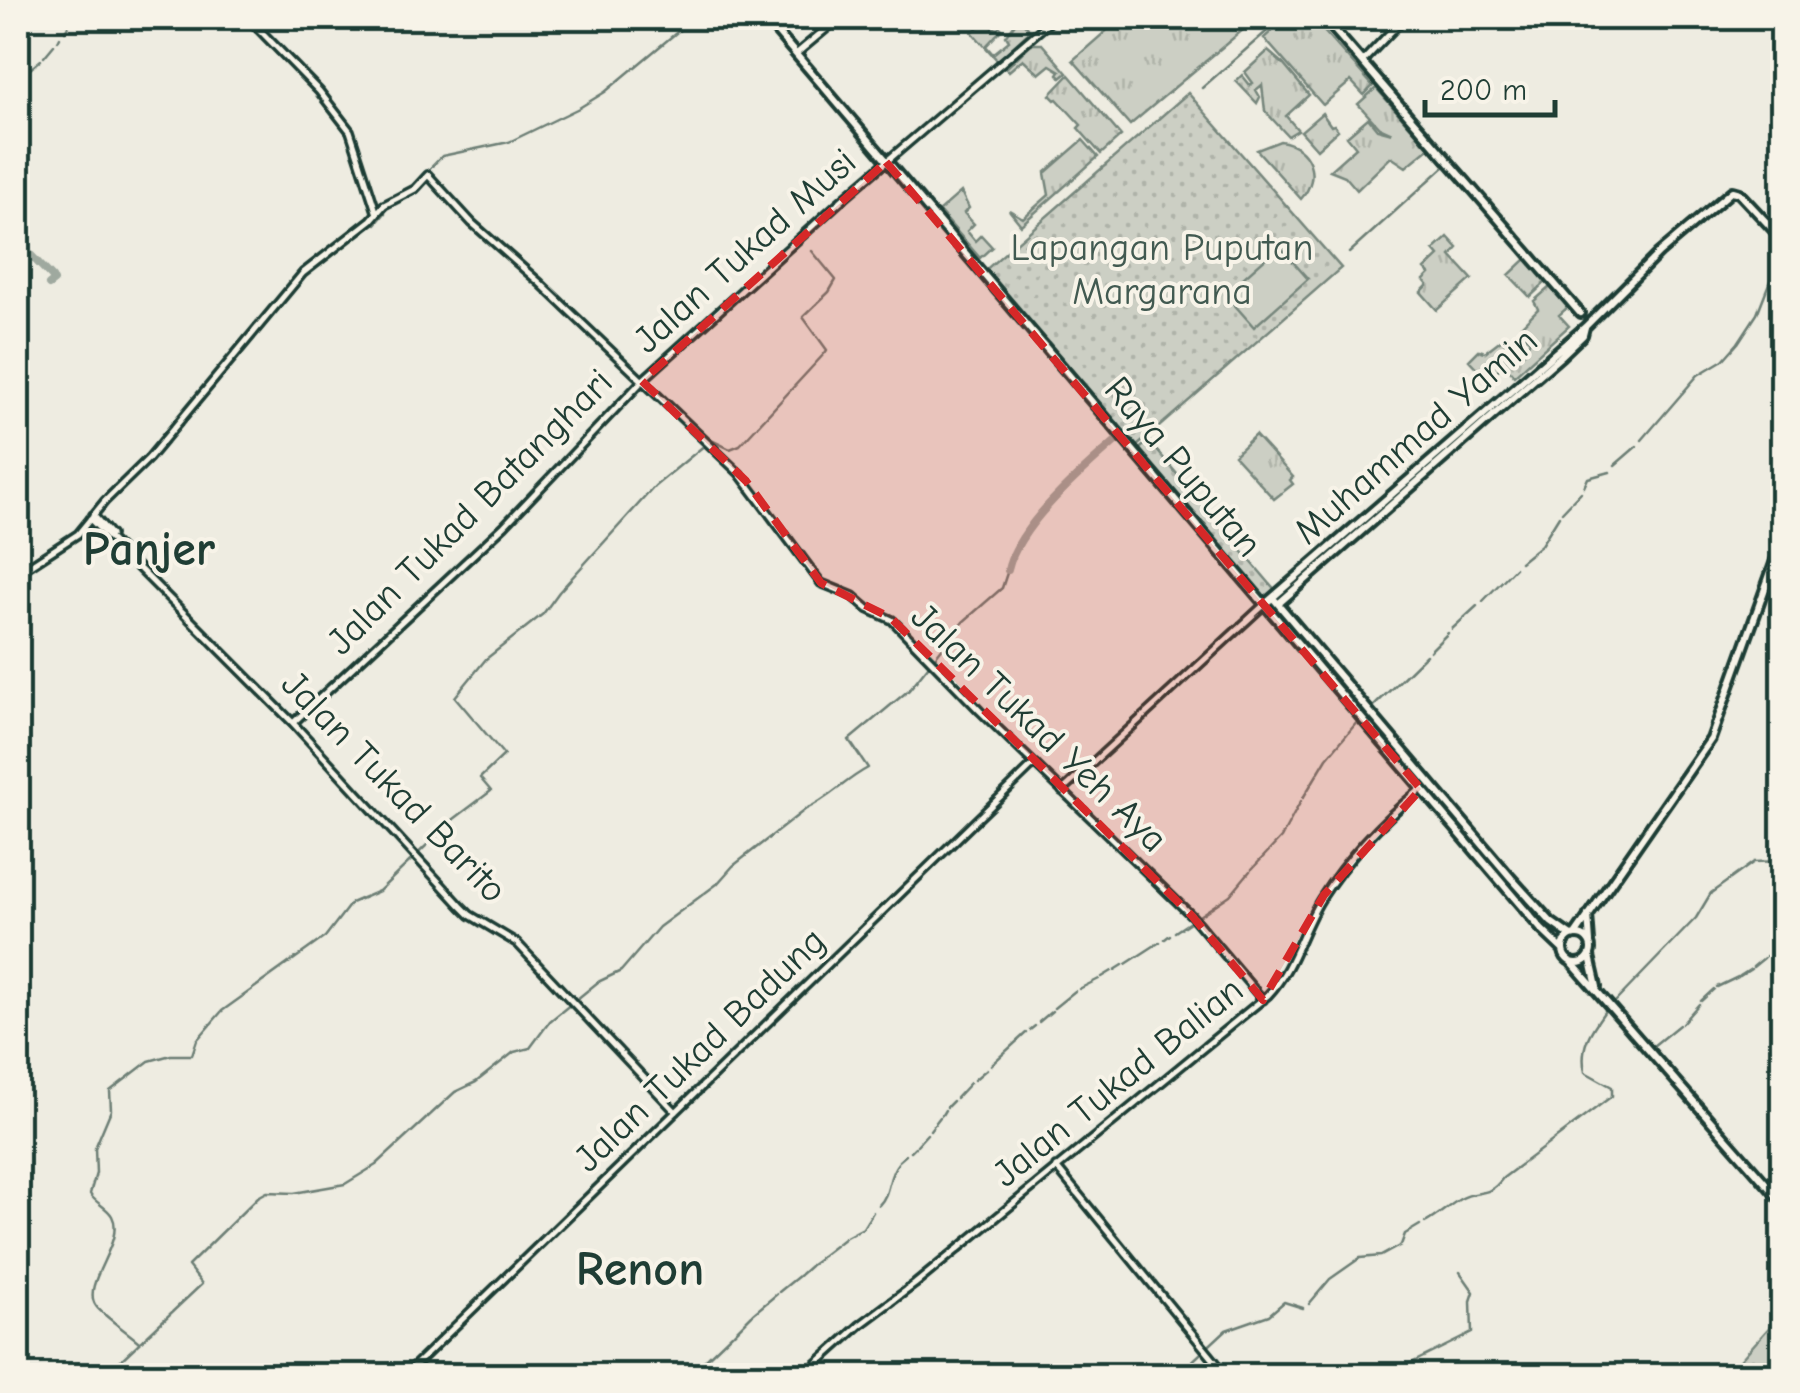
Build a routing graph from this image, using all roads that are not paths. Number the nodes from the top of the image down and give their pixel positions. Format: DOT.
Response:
graph roads {
  1 [pos="248,18"];
  2 [pos="765,18"];
  3 [pos="840,18"];
  4 [pos="1054,18"];
  5 [pos="1324,18"];
  6 [pos="1404,18"];
  7 [pos="796,54"];
  8 [pos="1363,60"];
  9 [pos="886,162"];
  10 [pos="379,210"];
  11 [pos="1782,239"];
  12 [pos="1580,313"];
  13 [pos="1596,313"];
  14 [pos="1583,327"];
  15 [pos="642,381"];
  16 [pos="91,517"];
  17 [pos="1782,542"];
  18 [pos="18,573"];
  19 [pos="1275,601"];
  20 [pos="1264,605"];
  21 [pos="1308,640"];
  22 [pos="1300,646"];
  23 [pos="293,723"];
  24 [pos="1400,750"];
  25 [pos="1393,756"];
  26 [pos="1034,764"];
  27 [pos="1420,789"];
  28 [pos="1062,790"];
  29 [pos="1588,913"];
  30 [pos="1573,936"];
  31 [pos="1590,945"];
  32 [pos="1563,950"];
  33 [pos="1590,955"];
  34 [pos="1572,963"];
  35 [pos="1597,989"];
  36 [pos="1263,1000"];
  37 [pos="676,1112"];
  38 [pos="1056,1167"];
  39 [pos="1782,1202"];
  40 [pos="404,1376"];
  41 [pos="803,1376"];
  42 [pos="1227,1376"];
  1 -- 10 [label="street"];
  2 -- 7 [label="main road, Raya Puputan"];
  3 -- 7 [label="street"];
  4 -- 9 [label="street, Jalan Tukad Musi"];
  5 -- 8 [label="main road"];
  6 -- 8 [label="street"];
  7 -- 9 [label="main road, Raya Puputan"];
  8 -- 12 [label="main road"];
  9 -- 15 [label="street, Jalan Tukad Musi"];
  9 -- 20 [label="main road, Raya Puputan"];
  10 -- 15 [label="street, Jalan Tukad Yeh Aya"];
  10 -- 16 [label="street"];
  11 -- 13 [label="main road"];
  12 -- 13 [label="main road, Muhammad Yamin"];
  12 -- 14 [label="main road, Muhammad Yamin"];
  13 -- 14 [label="main road"];
  14 -- 19 [label="main road, Muhammad Yamin"];
  15 -- 23 [label="street, Jalan Tukad Batanghari"];
  15 -- 26 [label="street, Jalan Tukad Yeh Aya"];
  16 -- 18 [label="street"];
  16 -- 23 [label="street, Jalan Tukad Barito"];
  17 -- 29 [label="main road"];
  19 -- 20 [label="main road, Muhammad Yamin"];
  19 -- 21 [label="main road, Raya Puputan"];
  20 -- 22 [label="main road, Raya Puputan"];
  20 -- 28 [label="street"];
  21 -- 22 [label="main road"];
  21 -- 24 [label="main road, Raya Puputan"];
  22 -- 25 [label="main road, Raya Puputan"];
  23 -- 37 [label="street, Jalan Tukad Barito"];
  24 -- 25 [label="main road"];
  24 -- 30 [label="main road, Raya Puputan"];
  25 -- 27 [label="main road, Raya Puputan"];
  26 -- 28 [label="street, Jalan Tukad Yeh Aya"];
  26 -- 37 [label="street, Jalan Tukad Badung"];
  27 -- 32 [label="main road, Raya Puputan"];
  27 -- 36 [label="street, Jalan Tukad Balian"];
  28 -- 36 [label="street, Jalan Tukad Yeh Aya"];
  29 -- 30 [label="main road"];
  29 -- 31 [label="main road"];
  30 -- 31 [label="main road"];
  30 -- 32 [label="main road"];
  31 -- 33 [label="main road"];
  32 -- 34 [label="main road"];
  33 -- 34 [label="main road"];
  33 -- 35 [label="main road"];
  34 -- 35 [label="main road"];
  35 -- 39 [label="main road"];
  36 -- 38 [label="street, Jalan Tukad Balian"];
  37 -- 40 [label="street, Jalan Tukad Badung"];
  38 -- 41 [label="street, Jalan Tukad Balian"];
  38 -- 42 [label="street"];
}
